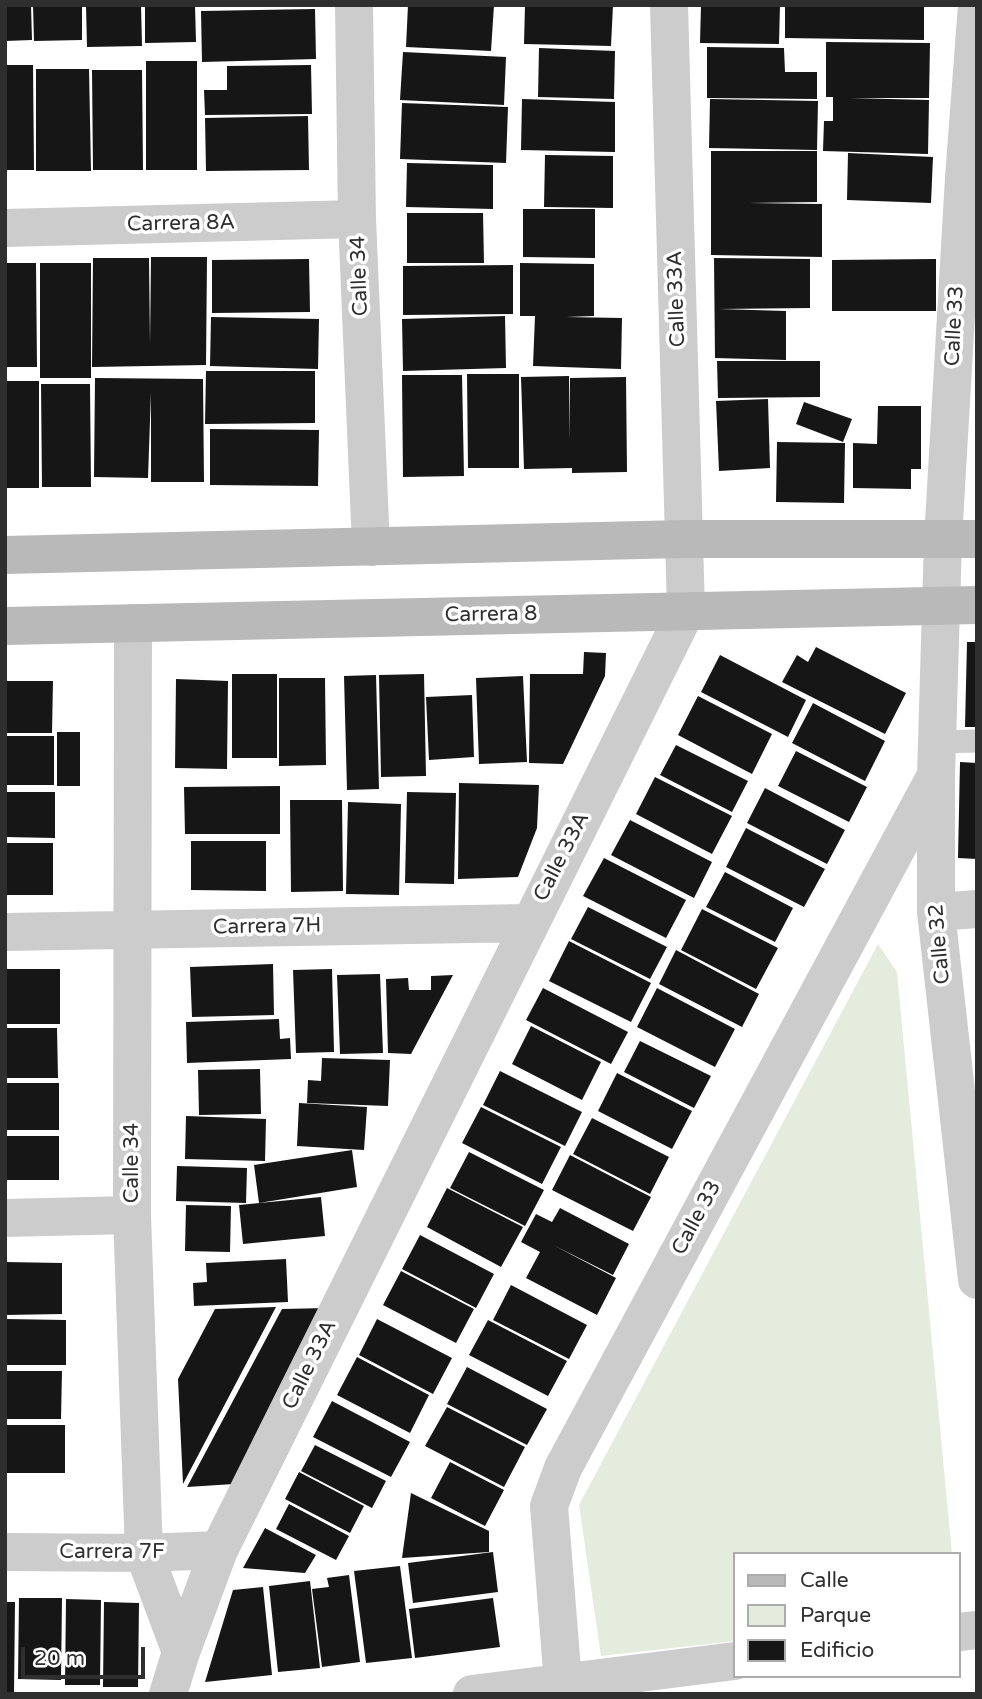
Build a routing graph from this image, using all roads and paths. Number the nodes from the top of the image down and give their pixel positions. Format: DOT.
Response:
graph roads {
  1 [pos="354,5"];
  2 [pos="668,5"];
  3 [pos="977,5"];
  4 [pos="357,219"];
  5 [pos="5,228"];
  6 [pos="684,539"];
  7 [pos="960,539"];
  8 [pos="371,547"];
  9 [pos="5,555"];
  10 [pos="960,605"];
  11 [pos="686,611"];
  12 [pos="133,623"];
  13 [pos="5,626"];
  14 [pos="977,741"];
  15 [pos="936,759"];
  16 [pos="977,909"];
  17 [pos="936,912"];
  18 [pos="529,923"];
  19 [pos="134,929"];
  20 [pos="5,932"];
  21 [pos="132,1215"];
  22 [pos="5,1218"];
  23 [pos="977,1280"];
  24 [pos="219,1550"];
  25 [pos="5,1552"];
  26 [pos="144,1553"];
  27 [pos="181,1652"];
  28 [pos="734,1661"];
  29 [pos="563,1683"];
  30 [pos="168,1694"];
  31 [pos="472,1694"];
  1 -- 4 [label="street, Calle 34"];
  2 -- 6 [label="street, Calle 33A"];
  3 -- 7 [label="street, Calle 33"];
  4 -- 5 [label="street, Carrera 8A"];
  4 -- 8 [label="street, Calle 34"];
  6 -- 7 [label="street"];
  6 -- 8 [label="street"];
  6 -- 11 [label="street, Calle 33A"];
  7 -- 10 [label="street, Calle 33"];
  8 -- 9 [label="street"];
  10 -- 11 [label="street, Carrera 8"];
  10 -- 15 [label="street, Calle 32"];
  11 -- 12 [label="street, Carrera 8"];
  11 -- 18 [label="street, Calle 33A"];
  12 -- 13 [label="street, Carrera 8"];
  12 -- 19 [label="street, Calle 34"];
  14 -- 15 [label="lane"];
  15 -- 17 [label="street, Calle 32"];
  15 -- 29 [label="street, Calle 33"];
  16 -- 17 [label="street"];
  17 -- 23 [label="street, Calle 32"];
  18 -- 19 [label="street, Carrera 7H"];
  18 -- 24 [label="street, Calle 33A"];
  19 -- 20 [label="street, Carrera 7H"];
  19 -- 21 [label="street, Calle 34"];
  21 -- 22 [label="street"];
  21 -- 26 [label="street, Calle 34"];
  24 -- 26 [label="street, Carrera 7F"];
  24 -- 27 [label="street, Calle 33A"];
  25 -- 26 [label="street, Carrera 7F"];
  26 -- 27 [label="street, Calle 34"];
  27 -- 30 [label="street"];
  28 -- 29 [label="street"];
  29 -- 31 [label="street"];
}
